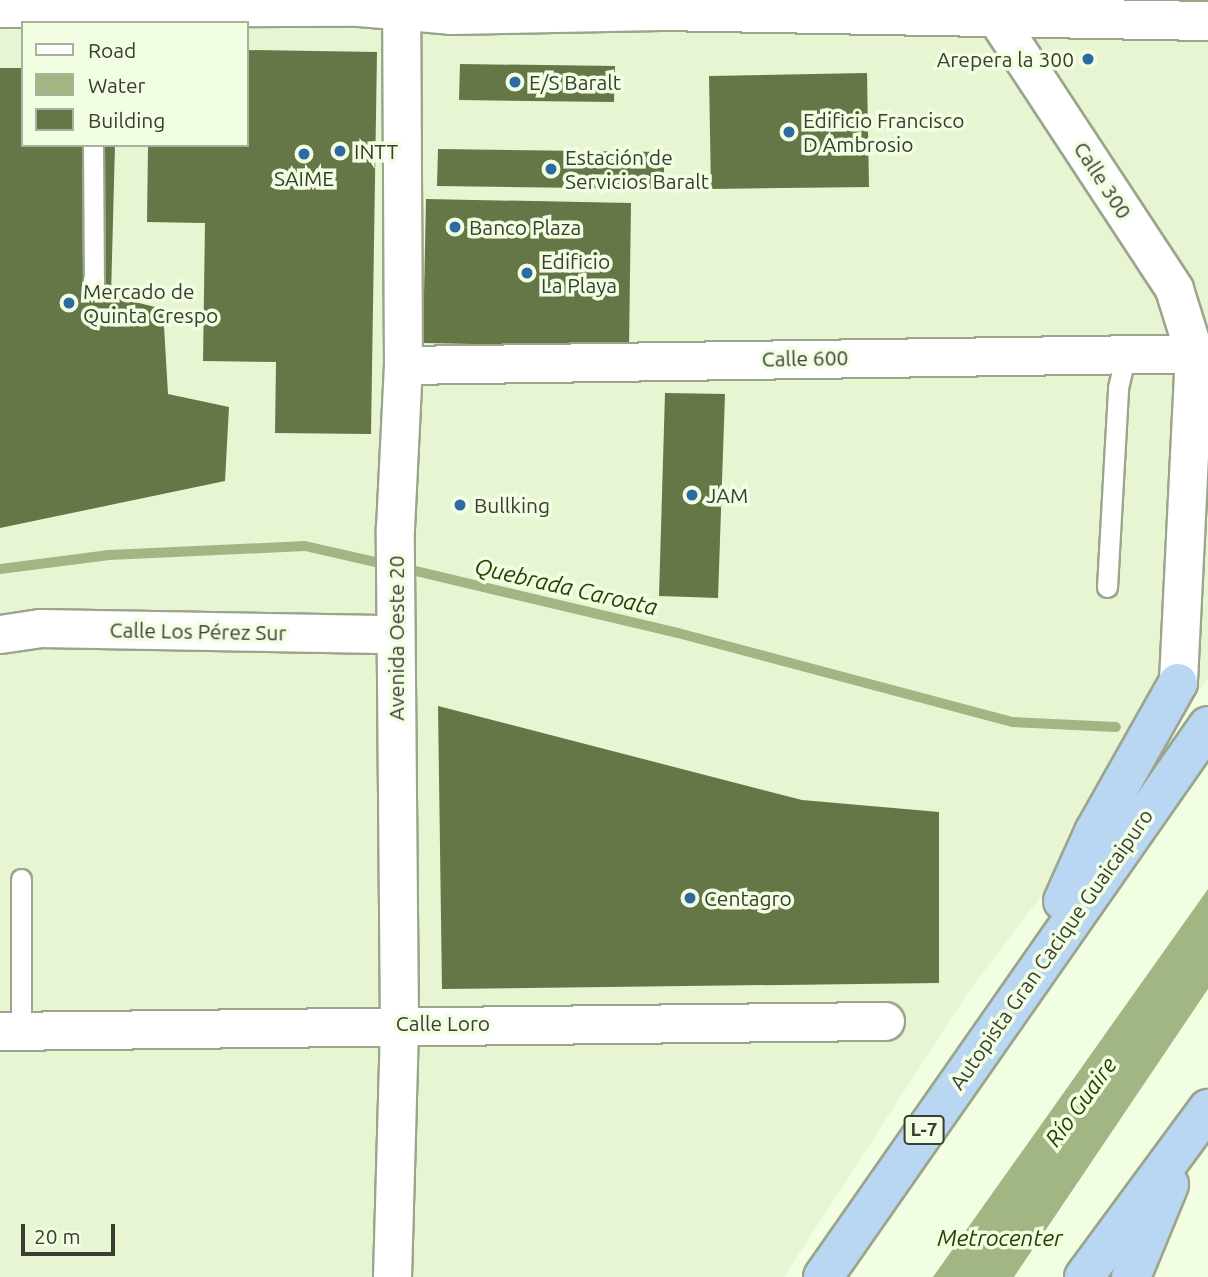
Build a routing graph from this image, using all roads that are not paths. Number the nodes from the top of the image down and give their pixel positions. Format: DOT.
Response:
graph roads {
  1 [pos="404,3"];
  2 [pos="0,8"];
  3 [pos="985,8"];
  4 [pos="88,15"];
  5 [pos="1208,21"];
  6 [pos="93,147"];
  7 [pos="94,285"];
  8 [pos="1126,353"];
  9 [pos="1201,353"];
  10 [pos="403,365"];
  11 [pos="1107,587"];
  12 [pos="1208,615"];
  13 [pos="0,634"];
  14 [pos="395,634"];
  15 [pos="1178,683"];
  16 [pos="1208,726"];
  17 [pos="20,879"];
  18 [pos="1026,983"];
  19 [pos="885,1021"];
  20 [pos="399,1024"];
  21 [pos="11,1031"];
  22 [pos="1198,1122"];
  23 [pos="392,1277"];
  24 [pos="822,1277"];
  25 [pos="1084,1277"];
  26 [pos="1131,1277"];
  1 -- 3 [label="main road"];
  1 -- 4 [label="main road"];
  1 -- 10 [label="street, Avenida Oeste 20"];
  2 -- 4 [label="main road"];
  3 -- 5 [label="main road"];
  3 -- 9 [label="street, Calle 300"];
  6 -- 7 [label="lane"];
  8 -- 9 [label="street, Calle 600"];
  8 -- 10 [label="street, Calle 600"];
  8 -- 11 [label="lane"];
  9 -- 15 [label="street"];
  10 -- 14 [label="street, Avenida Oeste 20"];
  12 -- 15 [label="street"];
  13 -- 14 [label="street, Calle Los Pérez Sur"];
  14 -- 20 [label="street, Avenida Oeste 20"];
  15 -- 18 [label="highway"];
  16 -- 18 [label="highway, Autopista Gran Cacique Guaicaipuro / L-7"];
  17 -- 21 [label="lane"];
  18 -- 24 [label="highway, Autopista Gran Cacique Guaicaipuro / L-7"];
  19 -- 20 [label="street, Calle Loro"];
  20 -- 21 [label="street, Calle Loro"];
  20 -- 23 [label="street, Avenida Oeste 20"];
  22 -- 25 [label="highway"];
  22 -- 26 [label="highway"];
}
